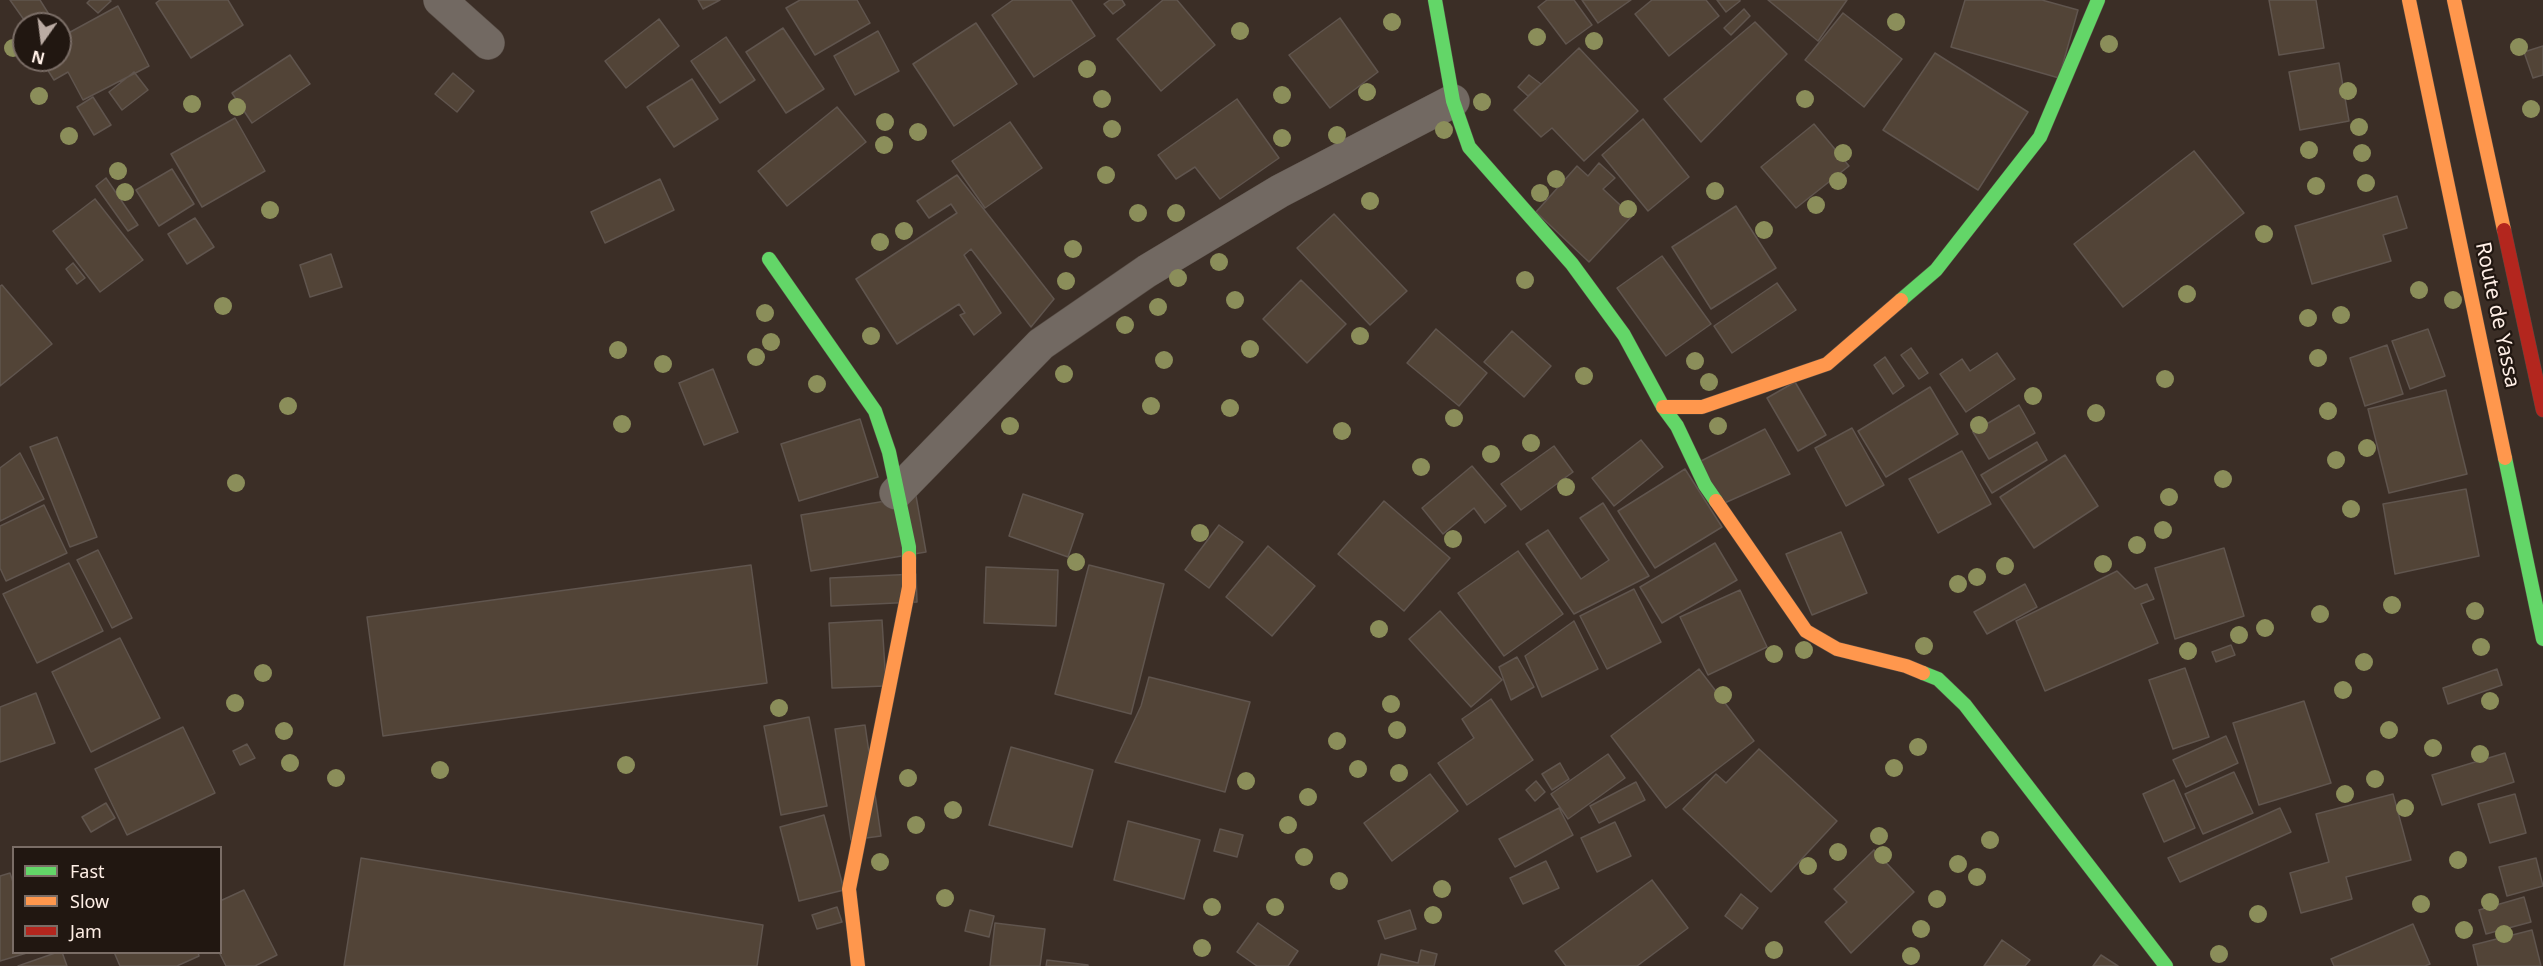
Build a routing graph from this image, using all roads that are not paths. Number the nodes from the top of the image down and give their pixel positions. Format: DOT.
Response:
graph roads {
  1 [pos="440,0"];
  2 [pos="1435,0"];
  3 [pos="2098,0"];
  4 [pos="2409,0"];
  5 [pos="2454,0"];
  6 [pos="488,43"];
  7 [pos="1453,101"];
  8 [pos="769,259"];
  9 [pos="1663,407"];
  10 [pos="2543,410"];
  11 [pos="896,494"];
  12 [pos="2543,639"];
  13 [pos="858,966"];
  14 [pos="2166,966"];
  1 -- 6 [label="street"];
  2 -- 7 [label="street"];
  3 -- 9 [label="street"];
  4 -- 12 [label="street, Route de Yassa"];
  5 -- 10 [label="street, Route de Yassa"];
  7 -- 9 [label="street"];
  7 -- 11 [label="street"];
  8 -- 11 [label="street"];
  9 -- 14 [label="street"];
  11 -- 13 [label="street"];
}
